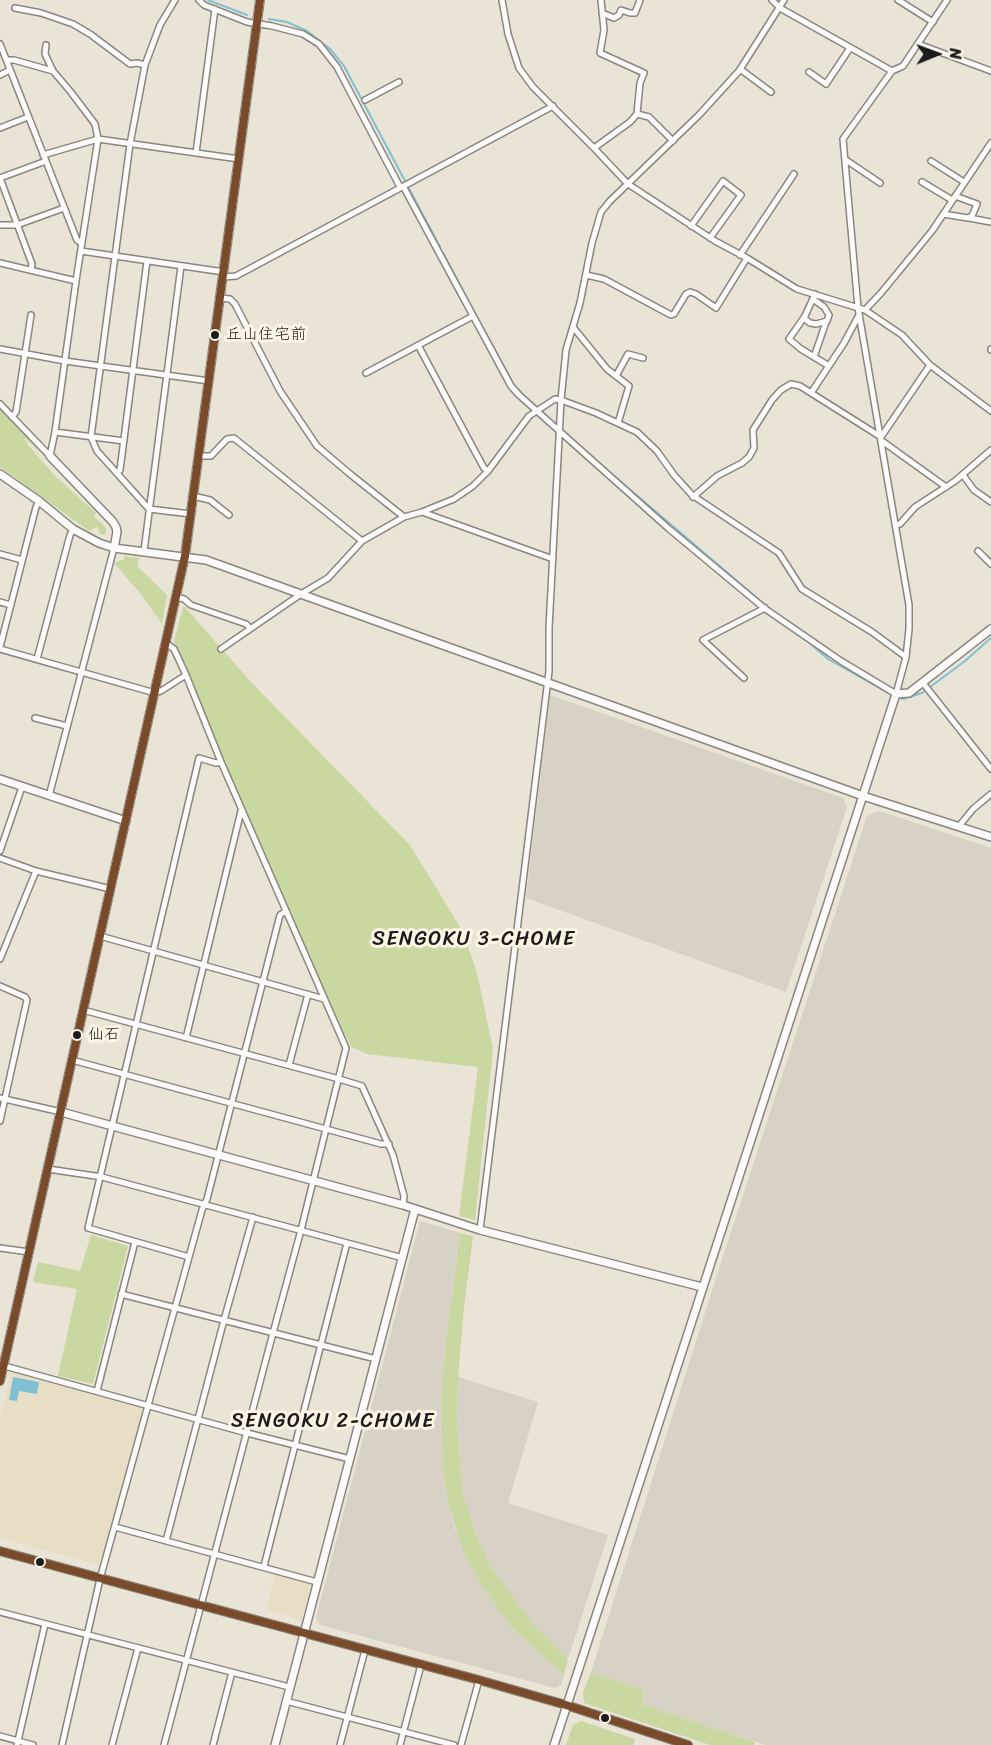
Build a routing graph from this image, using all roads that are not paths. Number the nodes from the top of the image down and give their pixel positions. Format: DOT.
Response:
graph roads {
  1 [pos="175,0"];
  2 [pos="199,0"];
  3 [pos="260,0"];
  4 [pos="502,0"];
  5 [pos="601,0"];
  6 [pos="640,0"];
  7 [pos="772,0"];
  8 [pos="784,0"];
  9 [pos="898,0"];
  10 [pos="947,0"];
  11 [pos="15,8"];
  12 [pos="780,8"];
  13 [pos="215,9"];
  14 [pos="602,13"];
  15 [pos="933,22"];
  16 [pos="257,24"];
  17 [pos="0,44"];
  18 [pos="918,44"];
  19 [pos="46,45"];
  20 [pos="850,48"];
  21 [pos="8,60"];
  22 [pos="145,65"];
  23 [pos="740,69"];
  24 [pos="10,70"];
  25 [pos="53,71"];
  26 [pos="892,71"];
  27 [pos="991,71"];
  28 [pos="809,72"];
  29 [pos="0,75"];
  30 [pos="399,82"];
  31 [pos="771,92"];
  32 [pos="365,100"];
  33 [pos="553,106"];
  34 [pos="637,114"];
  35 [pos="28,117"];
  36 [pos="0,128"];
  37 [pos="98,139"];
  38 [pos="673,141"];
  39 [pos="991,143"];
  40 [pos="130,144"];
  41 [pos="594,148"];
  42 [pos="196,153"];
  43 [pos="45,158"];
  44 [pos="239,159"];
  45 [pos="846,160"];
  46 [pos="931,161"];
  47 [pos="794,174"];
  48 [pos="0,178"];
  49 [pos="922,182"];
  50 [pos="964,182"];
  51 [pos="880,183"];
  52 [pos="628,184"];
  53 [pos="402,187"];
  54 [pos="954,198"];
  55 [pos="64,208"];
  56 [pos="943,214"];
  57 [pos="968,218"];
  58 [pos="991,222"];
  59 [pos="0,225"];
  60 [pos="17,225"];
  61 [pos="691,226"];
  62 [pos="710,238"];
  63 [pos="81,243"];
  64 [pos="81,251"];
  65 [pos="740,255"];
  66 [pos="115,256"];
  67 [pos="747,258"];
  68 [pos="147,261"];
  69 [pos="0,263"];
  70 [pos="181,266"];
  71 [pos="31,270"];
  72 [pos="223,274"];
  73 [pos="586,275"];
  74 [pos="75,281"];
  75 [pos="814,297"];
  76 [pos="220,298"];
  77 [pos="861,311"];
  78 [pos="31,315"];
  79 [pos="473,316"];
  80 [pos="804,318"];
  81 [pos="826,322"];
  82 [pos="573,327"];
  83 [pos="418,345"];
  84 [pos="0,349"];
  85 [pos="25,354"];
  86 [pos="814,357"];
  87 [pos="643,358"];
  88 [pos="65,361"];
  89 [pos="930,365"];
  90 [pos="100,366"];
  91 [pos="829,366"];
  92 [pos="133,371"];
  93 [pos="366,373"];
  94 [pos="167,375"];
  95 [pos="616,376"];
  96 [pos="209,381"];
  97 [pos="811,393"];
  98 [pos="561,400"];
  99 [pos="0,404"];
  100 [pos="535,411"];
  101 [pos="991,411"];
  102 [pos="12,417"];
  103 [pos="618,423"];
  104 [pos="55,432"];
  105 [pos="560,432"];
  106 [pos="91,437"];
  107 [pos="881,439"];
  108 [pos="124,441"];
  109 [pos="991,450"];
  110 [pos="50,456"];
  111 [pos="199,456"];
  112 [pos="488,471"];
  113 [pos="117,473"];
  114 [pos="0,474"];
  115 [pos="963,475"];
  116 [pos="946,487"];
  117 [pos="194,496"];
  118 [pos="693,496"];
  119 [pos="39,501"];
  120 [pos="991,502"];
  121 [pos="149,509"];
  122 [pos="422,512"];
  123 [pos="191,514"];
  124 [pos="229,515"];
  125 [pos="404,517"];
  126 [pos="897,525"];
  127 [pos="73,529"];
  128 [pos="362,541"];
  129 [pos="114,548"];
  130 [pos="144,551"];
  131 [pos="978,551"];
  132 [pos="0,554"];
  133 [pos="185,556"];
  134 [pos="553,559"];
  135 [pos="22,560"];
  136 [pos="991,564"];
  137 [pos="301,594"];
  138 [pos="176,597"];
  139 [pos="0,602"];
  140 [pos="11,605"];
  141 [pos="765,608"];
  142 [pos="250,628"];
  143 [pos="991,629"];
  144 [pos="166,643"];
  145 [pos="0,648"];
  146 [pos="221,649"];
  147 [pos="906,657"];
  148 [pos="37,659"];
  149 [pos="81,672"];
  150 [pos="186,675"];
  151 [pos="744,678"];
  152 [pos="547,682"];
  153 [pos="923,683"];
  154 [pos="155,693"];
  155 [pos="896,694"];
  156 [pos="35,718"];
  157 [pos="67,726"];
  158 [pos="221,762"];
  159 [pos="991,769"];
  160 [pos="0,779"];
  161 [pos="22,787"];
  162 [pos="991,794"];
  163 [pos="49,796"];
  164 [pos="863,796"];
  165 [pos="242,809"];
  166 [pos="126,821"];
  167 [pos="959,826"];
  168 [pos="991,837"];
  169 [pos="0,851"];
  170 [pos="0,858"];
  171 [pos="36,871"];
  172 [pos="111,889"];
  173 [pos="286,910"];
  174 [pos="100,936"];
  175 [pos="153,951"];
  176 [pos="0,959"];
  177 [pos="204,965"];
  178 [pos="262,981"];
  179 [pos="0,986"];
  180 [pos="308,994"];
  181 [pos="324,999"];
  182 [pos="83,1010"];
  183 [pos="136,1024"];
  184 [pos="186,1038"];
  185 [pos="244,1053"];
  186 [pos="72,1060"];
  187 [pos="289,1065"];
  188 [pos="125,1074"];
  189 [pos="339,1079"];
  190 [pos="2,1099"];
  191 [pos="231,1103"];
  192 [pos="61,1112"];
  193 [pos="0,1121"];
  194 [pos="113,1126"];
  195 [pos="326,1129"];
  196 [pos="389,1144"];
  197 [pos="218,1154"];
  198 [pos="48,1169"];
  199 [pos="102,1177"];
  200 [pos="314,1181"];
  201 [pos="204,1204"];
  202 [pos="403,1205"];
  203 [pos="415,1209"];
  204 [pos="253,1217"];
  205 [pos="301,1230"];
  206 [pos="480,1230"];
  207 [pos="135,1242"];
  208 [pos="347,1243"];
  209 [pos="0,1248"];
  210 [pos="29,1252"];
  211 [pos="189,1257"];
  212 [pos="403,1258"];
  213 [pos="702,1287"];
  214 [pos="121,1294"];
  215 [pos="175,1308"];
  216 [pos="224,1320"];
  217 [pos="273,1333"];
  218 [pos="322,1345"];
  219 [pos="376,1359"];
  220 [pos="2,1366"];
  221 [pos="0,1381"];
  222 [pos="97,1392"];
  223 [pos="148,1406"];
  224 [pos="198,1420"];
  225 [pos="247,1433"];
  226 [pos="296,1445"];
  227 [pos="350,1459"];
  228 [pos="115,1527"];
  229 [pos="166,1541"];
  230 [pos="0,1551"];
  231 [pos="215,1554"];
  232 [pos="264,1566"];
  233 [pos="100,1579"];
  234 [pos="317,1582"];
  235 [pos="201,1606"];
  236 [pos="0,1612"];
  237 [pos="45,1624"];
  238 [pos="305,1633"];
  239 [pos="87,1634"];
  240 [pos="138,1648"];
  241 [pos="365,1650"];
  242 [pos="187,1660"];
  243 [pos="421,1665"];
  244 [pos="232,1672"];
  245 [pos="479,1680"];
  246 [pos="289,1687"];
  247 [pos="286,1701"];
  248 [pos="566,1705"];
  249 [pos="347,1717"];
  250 [pos="404,1732"];
  251 [pos="0,1736"];
  252 [pos="17,1743"];
  253 [pos="33,1745"];
  254 [pos="62,1745"];
  255 [pos="112,1745"];
  256 [pos="164,1745"];
  257 [pos="213,1745"];
  258 [pos="275,1745"];
  259 [pos="340,1745"];
  260 [pos="400,1745"];
  261 [pos="454,1745"];
  262 [pos="461,1745"];
  263 [pos="554,1745"];
  264 [pos="688,1745"];
  1 -- 22 [label="street"];
  2 -- 13 [label="street"];
  3 -- 16 [label="main road"];
  4 -- 33 [label="street"];
  5 -- 14 [label="street"];
  6 -- 14 [label="street"];
  7 -- 12 [label="street"];
  8 -- 12 [label="street"];
  9 -- 15 [label="street"];
  10 -- 15 [label="street"];
  11 -- 22 [label="street"];
  12 -- 20 [label="street"];
  12 -- 23 [label="street"];
  13 -- 16 [label="street"];
  13 -- 42 [label="street"];
  14 -- 34 [label="street"];
  15 -- 18 [label="street"];
  16 -- 44 [label="main road"];
  16 -- 53 [label="street"];
  17 -- 21 [label="street"];
  18 -- 26 [label="street"];
  18 -- 27 [label="street"];
  19 -- 25 [label="street"];
  20 -- 26 [label="street"];
  20 -- 28 [label="street"];
  21 -- 24 [label="street"];
  21 -- 25 [label="street"];
  22 -- 40 [label="street"];
  23 -- 31 [label="street"];
  23 -- 38 [label="street"];
  24 -- 29 [label="street"];
  24 -- 35 [label="street"];
  25 -- 37 [label="street"];
  26 -- 45 [label="street"];
  30 -- 32 [label="street"];
  33 -- 41 [label="street"];
  33 -- 53 [label="street"];
  34 -- 38 [label="street"];
  34 -- 41 [label="street"];
  35 -- 36 [label="street"];
  35 -- 43 [label="street"];
  37 -- 40 [label="street"];
  37 -- 43 [label="street"];
  37 -- 63 [label="street"];
  38 -- 52 [label="street"];
  39 -- 50 [label="street"];
  40 -- 42 [label="street"];
  40 -- 66 [label="street"];
  41 -- 52 [label="street"];
  42 -- 44 [label="street"];
  43 -- 48 [label="street"];
  43 -- 55 [label="street"];
  44 -- 72 [label="main road"];
  45 -- 51 [label="street"];
  45 -- 77 [label="street"];
  46 -- 50 [label="street"];
  47 -- 65 [label="street"];
  48 -- 60 [label="street"];
  49 -- 54 [label="street"];
  50 -- 54 [label="street"];
  52 -- 61 [label="street"];
  52 -- 73 [label="street"];
  53 -- 72 [label="street"];
  53 -- 79 [label="street"];
  54 -- 56 [label="street"];
  54 -- 57 [label="street"];
  55 -- 60 [label="street"];
  55 -- 63 [label="street"];
  56 -- 57 [label="street"];
  56 -- 77 [label="street"];
  57 -- 58 [label="street"];
  59 -- 60 [label="street"];
  60 -- 71 [label="street"];
  61 -- 62 [label="street"];
  61 -- 62 [label="street"];
  62 -- 65 [label="street"];
  63 -- 64 [label="street"];
  64 -- 66 [label="street"];
  64 -- 74 [label="street"];
  65 -- 67 [label="street"];
  66 -- 68 [label="street"];
  66 -- 90 [label="street"];
  67 -- 73 [label="street"];
  67 -- 75 [label="street"];
  68 -- 70 [label="street"];
  68 -- 92 [label="street"];
  69 -- 71 [label="street"];
  70 -- 72 [label="street"];
  70 -- 94 [label="street"];
  71 -- 74 [label="street"];
  72 -- 76 [label="main road"];
  73 -- 82 [label="street"];
  74 -- 88 [label="street"];
  75 -- 77 [label="street"];
  75 -- 80 [label="street"];
  75 -- 81 [label="street"];
  76 -- 96 [label="main road"];
  76 -- 125 [label="street"];
  77 -- 89 [label="street"];
  77 -- 91 [label="street"];
  77 -- 107 [label="street"];
  78 -- 85 [label="street"];
  79 -- 83 [label="street"];
  79 -- 100 [label="street"];
  80 -- 81 [label="street"];
  80 -- 86 [label="street"];
  81 -- 86 [label="street"];
  82 -- 95 [label="street"];
  82 -- 98 [label="street"];
  83 -- 93 [label="street"];
  83 -- 112 [label="street"];
  84 -- 85 [label="street"];
  85 -- 88 [label="street"];
  85 -- 102 [label="street"];
  86 -- 91 [label="street"];
  87 -- 95 [label="street"];
  88 -- 90 [label="street"];
  88 -- 104 [label="street"];
  89 -- 101 [label="street"];
  89 -- 107 [label="street"];
  90 -- 92 [label="street"];
  90 -- 106 [label="street"];
  91 -- 97 [label="street"];
  92 -- 94 [label="street"];
  92 -- 108 [label="street"];
  94 -- 96 [label="street"];
  94 -- 121 [label="street"];
  95 -- 103 [label="street"];
  96 -- 111 [label="main road"];
  97 -- 107 [label="street"];
  97 -- 118 [label="street"];
  98 -- 100 [label="street"];
  98 -- 103 [label="street"];
  98 -- 105 [label="street"];
  99 -- 102 [label="street"];
  100 -- 105 [label="street"];
  100 -- 112 [label="street"];
  102 -- 110 [label="street"];
  103 -- 118 [label="street"];
  104 -- 106 [label="street"];
  104 -- 110 [label="street"];
  105 -- 134 [label="street"];
  105 -- 141 [label="street"];
  106 -- 108 [label="street"];
  106 -- 113 [label="street"];
  107 -- 116 [label="street"];
  107 -- 126 [label="street"];
  108 -- 113 [label="street"];
  109 -- 115 [label="street"];
  110 -- 129 [label="street"];
  111 -- 117 [label="main road"];
  111 -- 128 [label="street"];
  112 -- 122 [label="street"];
  113 -- 121 [label="street"];
  114 -- 119 [label="street"];
  115 -- 116 [label="street"];
  115 -- 120 [label="street"];
  116 -- 126 [label="street"];
  117 -- 123 [label="main road"];
  117 -- 124 [label="street"];
  118 -- 147 [label="street"];
  119 -- 127 [label="street"];
  119 -- 135 [label="street"];
  121 -- 123 [label="street"];
  121 -- 130 [label="street"];
  122 -- 125 [label="street"];
  122 -- 134 [label="street"];
  123 -- 133 [label="main road"];
  125 -- 128 [label="street"];
  126 -- 147 [label="street"];
  127 -- 129 [label="street"];
  127 -- 148 [label="street"];
  128 -- 137 [label="street"];
  129 -- 130 [label="street"];
  129 -- 149 [label="street"];
  130 -- 133 [label="street"];
  131 -- 136 [label="street"];
  132 -- 135 [label="street"];
  133 -- 137 [label="street"];
  133 -- 138 [label="main road"];
  134 -- 152 [label="street"];
  135 -- 140 [label="street"];
  137 -- 142 [label="street"];
  137 -- 152 [label="street"];
  138 -- 142 [label="street"];
  138 -- 144 [label="main road"];
  139 -- 140 [label="street"];
  140 -- 145 [label="street"];
  141 -- 151 [label="street"];
  141 -- 155 [label="street"];
  142 -- 146 [label="street"];
  143 -- 153 [label="street"];
  144 -- 150 [label="street"];
  144 -- 154 [label="main road"];
  145 -- 148 [label="street"];
  147 -- 155 [label="street"];
  148 -- 149 [label="street"];
  149 -- 154 [label="street"];
  149 -- 157 [label="street"];
  150 -- 154 [label="street"];
  150 -- 158 [label="street"];
  152 -- 164 [label="street"];
  152 -- 206 [label="street"];
  153 -- 155 [label="street"];
  153 -- 159 [label="street"];
  154 -- 166 [label="main road"];
  155 -- 164 [label="street"];
  156 -- 157 [label="street"];
  157 -- 163 [label="street"];
  158 -- 165 [label="street"];
  158 -- 175 [label="street"];
  160 -- 161 [label="street"];
  161 -- 163 [label="street"];
  161 -- 169 [label="street"];
  162 -- 167 [label="street"];
  163 -- 166 [label="street"];
  164 -- 167 [label="street"];
  164 -- 213 [label="street"];
  165 -- 173 [label="street"];
  165 -- 177 [label="street"];
  166 -- 172 [label="main road"];
  167 -- 168 [label="street"];
  170 -- 171 [label="street"];
  171 -- 172 [label="street"];
  171 -- 176 [label="street"];
  172 -- 174 [label="main road"];
  173 -- 178 [label="street"];
  173 -- 181 [label="street"];
  174 -- 175 [label="street"];
  174 -- 182 [label="main road"];
  175 -- 177 [label="street"];
  175 -- 183 [label="street"];
  177 -- 178 [label="street"];
  177 -- 184 [label="street"];
  178 -- 180 [label="street"];
  178 -- 185 [label="street"];
  179 -- 190 [label="street"];
  180 -- 181 [label="street"];
  180 -- 187 [label="street"];
  181 -- 189 [label="street"];
  182 -- 183 [label="street"];
  182 -- 186 [label="main road"];
  183 -- 184 [label="street"];
  183 -- 188 [label="street"];
  184 -- 185 [label="street"];
  185 -- 187 [label="street"];
  185 -- 191 [label="street"];
  186 -- 188 [label="street"];
  186 -- 192 [label="main road"];
  187 -- 189 [label="street"];
  188 -- 191 [label="street"];
  188 -- 194 [label="street"];
  189 -- 195 [label="street"];
  189 -- 196 [label="street"];
  190 -- 192 [label="street"];
  190 -- 193 [label="street"];
  191 -- 195 [label="street"];
  191 -- 197 [label="street"];
  192 -- 194 [label="street"];
  192 -- 198 [label="main road"];
  194 -- 197 [label="street"];
  194 -- 199 [label="street"];
  195 -- 196 [label="street"];
  195 -- 200 [label="street"];
  196 -- 202 [label="street"];
  197 -- 200 [label="street"];
  197 -- 201 [label="street"];
  198 -- 199 [label="street"];
  198 -- 210 [label="main road"];
  199 -- 201 [label="street"];
  199 -- 207 [label="street"];
  200 -- 202 [label="street"];
  200 -- 205 [label="street"];
  201 -- 204 [label="street"];
  201 -- 211 [label="street"];
  202 -- 203 [label="street"];
  203 -- 206 [label="street"];
  203 -- 212 [label="street"];
  204 -- 205 [label="street"];
  204 -- 216 [label="street"];
  205 -- 208 [label="street"];
  205 -- 217 [label="street"];
  206 -- 213 [label="street"];
  207 -- 211 [label="street"];
  207 -- 214 [label="street"];
  208 -- 212 [label="street"];
  208 -- 218 [label="street"];
  209 -- 210 [label="street"];
  210 -- 220 [label="main road"];
  211 -- 215 [label="street"];
  212 -- 219 [label="street"];
  213 -- 248 [label="street"];
  214 -- 215 [label="street"];
  214 -- 222 [label="street"];
  215 -- 216 [label="street"];
  215 -- 223 [label="street"];
  216 -- 217 [label="street"];
  216 -- 224 [label="street"];
  217 -- 218 [label="street"];
  217 -- 225 [label="street"];
  218 -- 219 [label="street"];
  218 -- 226 [label="street"];
  219 -- 227 [label="street"];
  220 -- 221 [label="main road"];
  220 -- 222 [label="street"];
  222 -- 223 [label="street"];
  223 -- 224 [label="street"];
  223 -- 228 [label="street"];
  224 -- 225 [label="street"];
  224 -- 229 [label="street"];
  225 -- 226 [label="street"];
  225 -- 231 [label="street"];
  226 -- 227 [label="street"];
  226 -- 232 [label="street"];
  227 -- 234 [label="street"];
  228 -- 229 [label="street"];
  228 -- 233 [label="street"];
  229 -- 231 [label="street"];
  230 -- 233 [label="street"];
  231 -- 232 [label="street"];
  231 -- 235 [label="street"];
  232 -- 234 [label="street"];
  233 -- 235 [label="street"];
  233 -- 239 [label="street"];
  234 -- 238 [label="street"];
  235 -- 238 [label="street"];
  235 -- 242 [label="street"];
  236 -- 237 [label="street"];
  237 -- 239 [label="street"];
  237 -- 252 [label="street"];
  238 -- 241 [label="street"];
  238 -- 246 [label="street"];
  239 -- 240 [label="street"];
  239 -- 254 [label="street"];
  240 -- 242 [label="street"];
  240 -- 255 [label="street"];
  241 -- 243 [label="street"];
  241 -- 249 [label="street"];
  242 -- 244 [label="street"];
  242 -- 256 [label="street"];
  243 -- 245 [label="street"];
  243 -- 250 [label="street"];
  244 -- 246 [label="street"];
  244 -- 257 [label="street"];
  245 -- 248 [label="street"];
  245 -- 262 [label="street"];
  246 -- 247 [label="street"];
  247 -- 249 [label="street"];
  247 -- 258 [label="street"];
  248 -- 263 [label="street"];
  248 -- 264 [label="street"];
  249 -- 250 [label="street"];
  249 -- 259 [label="street"];
  250 -- 260 [label="street"];
  250 -- 261 [label="street"];
  251 -- 252 [label="street"];
  252 -- 253 [label="street"];
}
